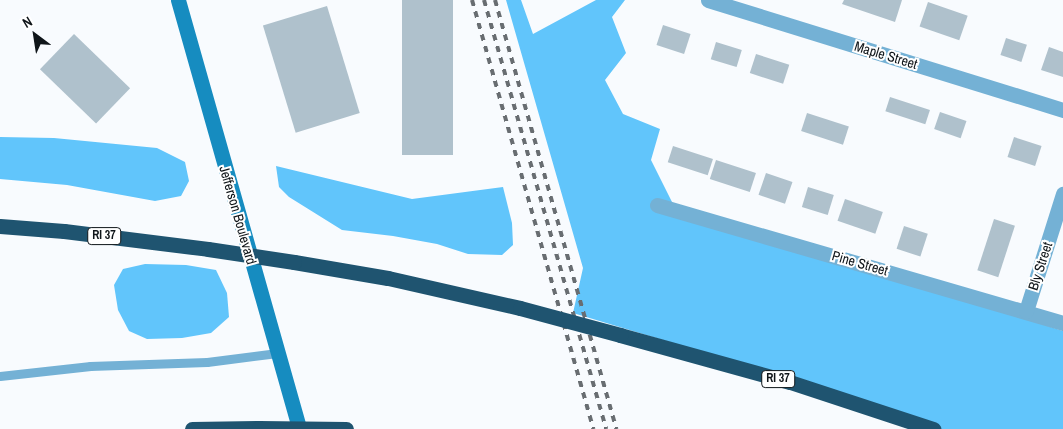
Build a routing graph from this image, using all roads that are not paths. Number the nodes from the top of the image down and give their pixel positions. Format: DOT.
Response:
graph roads {
  1 [pos="178,0"];
  2 [pos="708,0"];
  3 [pos="1063,110"];
  4 [pos="1063,194"];
  5 [pos="657,205"];
  6 [pos="0,226"];
  7 [pos="1026,311"];
  8 [pos="1063,323"];
  9 [pos="277,353"];
  10 [pos="0,376"];
  11 [pos="254,428"];
  12 [pos="192,429"];
  13 [pos="299,429"];
  14 [pos="346,429"];
  15 [pos="351,429"];
  16 [pos="933,429"];
  1 -- 9 [label="main road, Jefferson Boulevard"];
  2 -- 3 [label="street, Maple Street"];
  4 -- 7 [label="street, Bly Street"];
  5 -- 7 [label="street, Pine Street"];
  6 -- 16 [label="highway, RI 37, bridge"];
  7 -- 8 [label="street, Pine Street"];
  9 -- 10 [label="lane"];
  9 -- 13 [label="main road, Jefferson Boulevard"];
  11 -- 12 [label="highway"];
  11 -- 14 [label="highway, bridge"];
  14 -- 15 [label="highway"];
}
